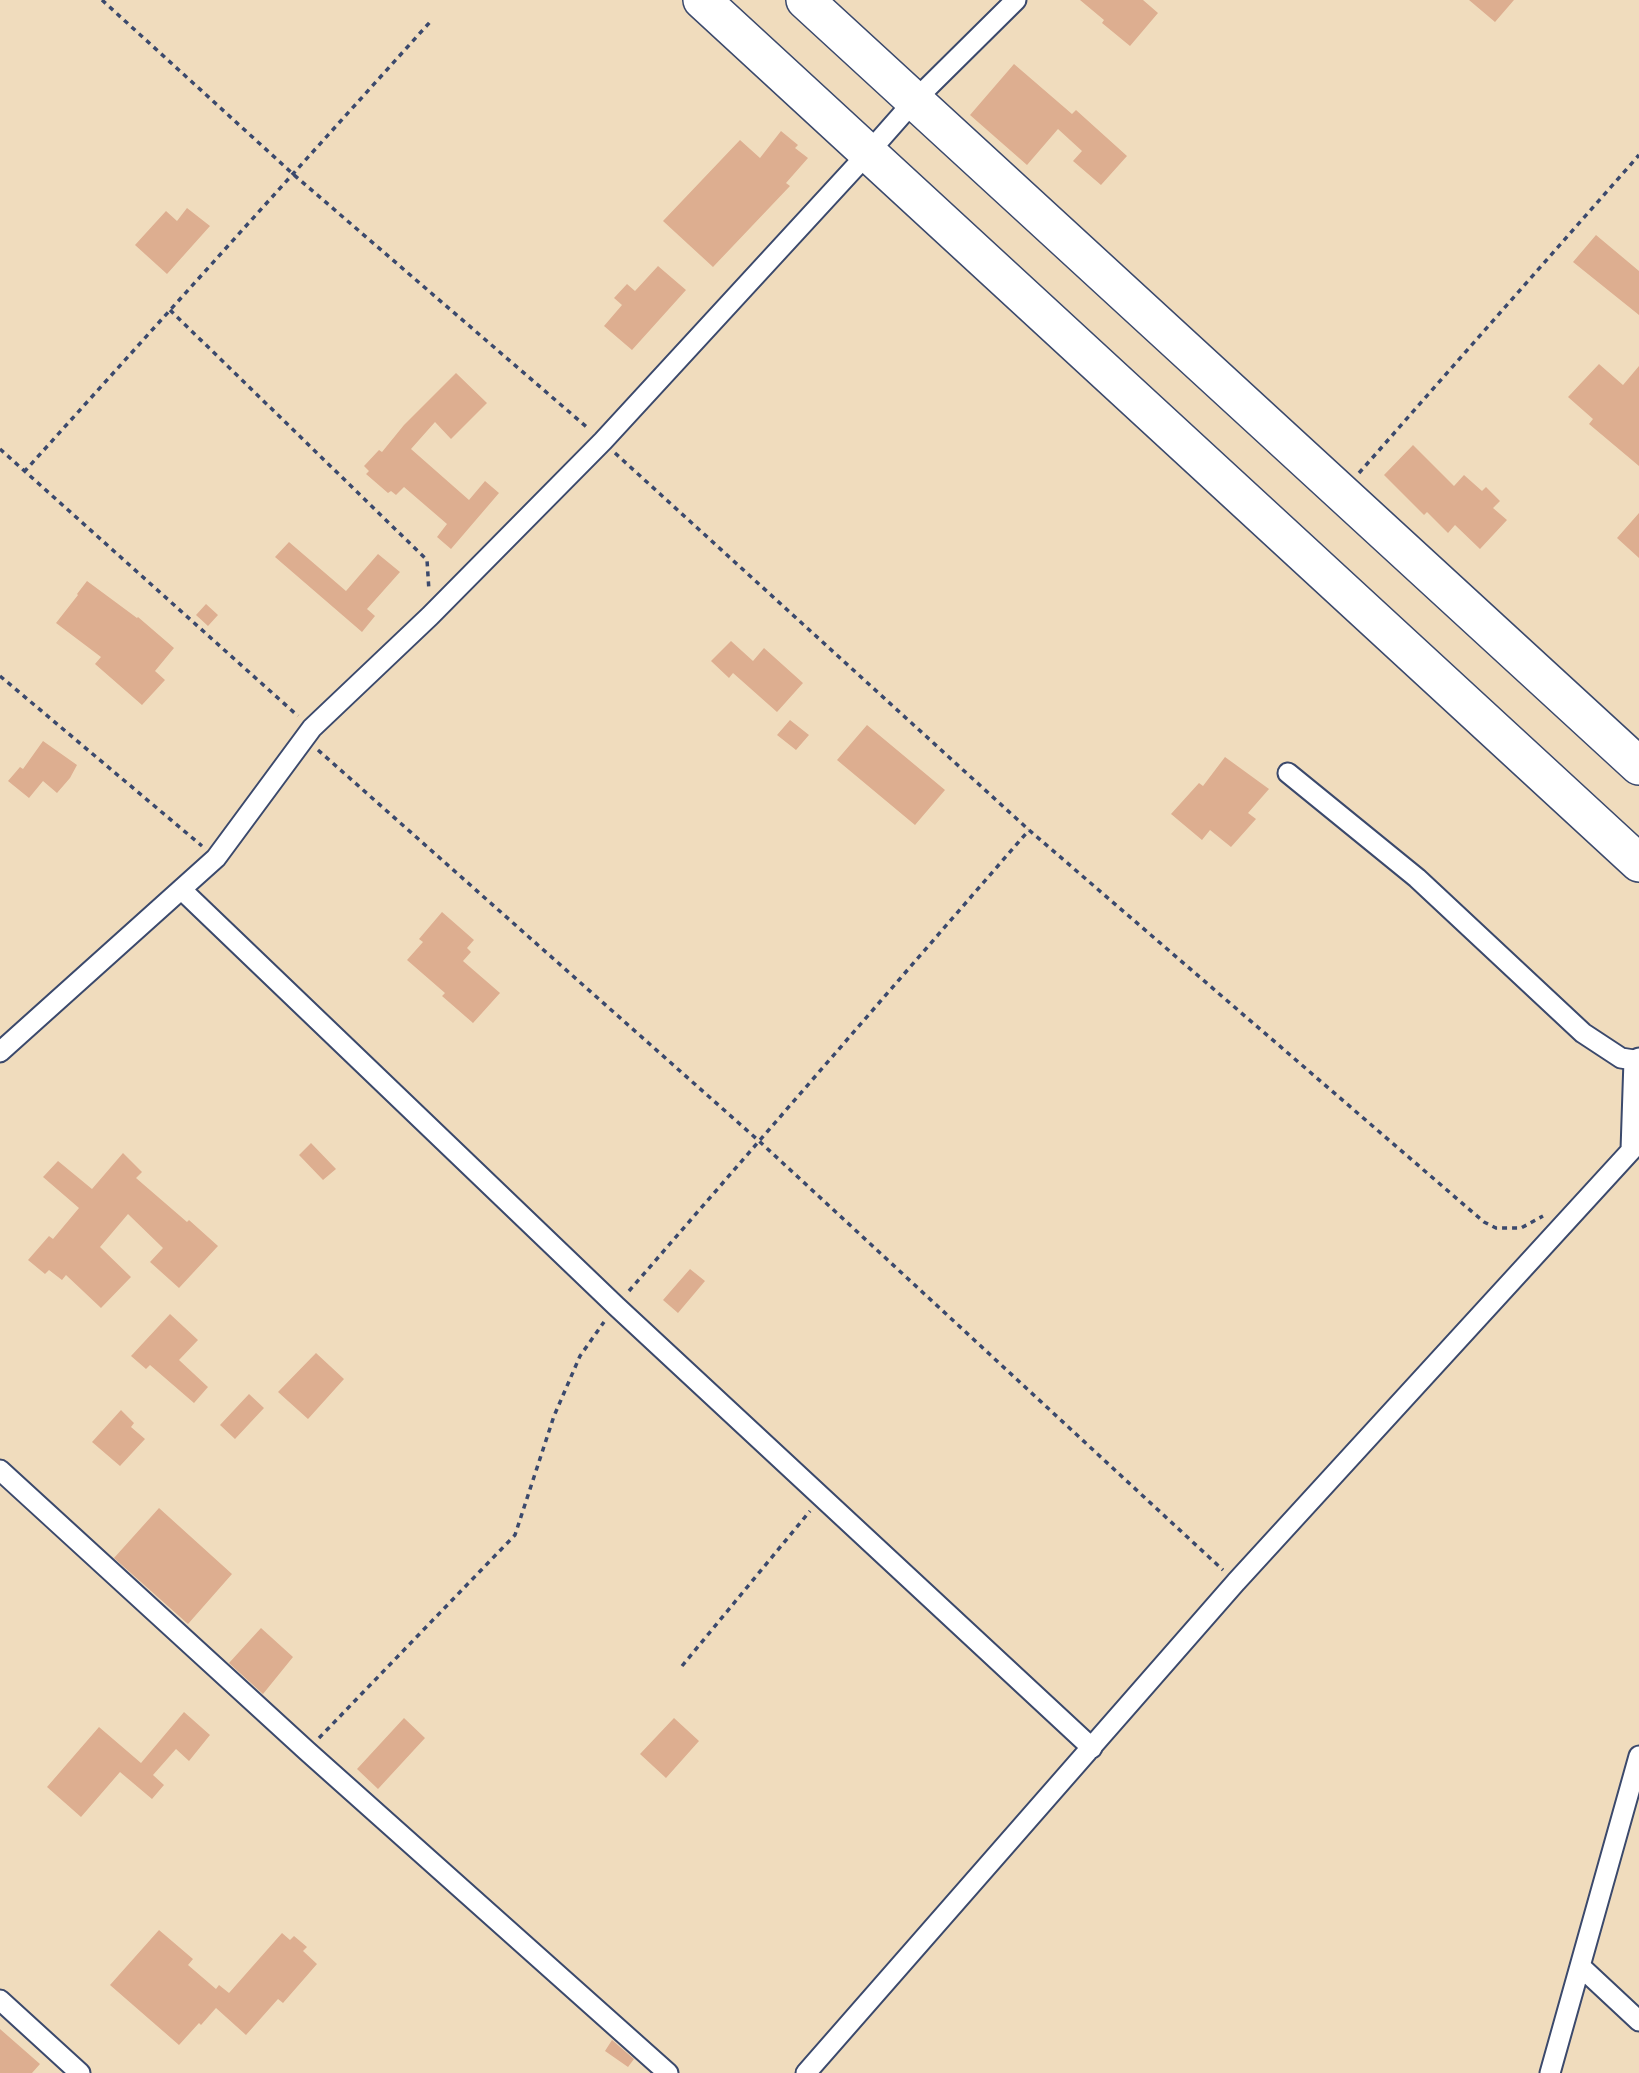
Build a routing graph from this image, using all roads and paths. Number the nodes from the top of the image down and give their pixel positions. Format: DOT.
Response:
graph roads {
  1 [pos="102,0"];
  2 [pos="702,0"];
  3 [pos="1016,0"];
  4 [pos="822,6"];
  5 [pos="430,22"];
  6 [pos="914,101"];
  7 [pos="869,152"];
  8 [pos="1639,155"];
  9 [pos="293,174"];
  10 [pos="170,310"];
  11 [pos="603,441"];
  12 [pos="0,449"];
  13 [pos="24,472"];
  14 [pos="1341,493"];
  15 [pos="430,616"];
  16 [pos="0,676"];
  17 [pos="312,728"];
  18 [pos="1639,766"];
  19 [pos="1288,774"];
  20 [pos="1029,830"];
  21 [pos="216,858"];
  22 [pos="1639,863"];
  23 [pos="182,890"];
  24 [pos="0,1052"];
  25 [pos="1637,1059"];
  26 [pos="759,1141"];
  27 [pos="1635,1146"];
  28 [pos="1544,1215"];
  29 [pos="616,1306"];
  30 [pos="0,1469"];
  31 [pos="821,1497"];
  32 [pos="1236,1582"];
  33 [pos="682,1666"];
  34 [pos="1092,1748"];
  35 [pos="306,1751"];
  36 [pos="1639,1756"];
  37 [pos="1580,1966"];
  38 [pos="0,2000"];
  39 [pos="1639,2021"];
  40 [pos="80,2073"];
  41 [pos="668,2073"];
  42 [pos="806,2073"];
  43 [pos="1550,2073"];
  1 -- 9 [label="path"];
  2 -- 7 [label="highway"];
  3 -- 6 [label="street"];
  4 -- 6 [label="highway"];
  5 -- 9 [label="path"];
  6 -- 7 [label="street"];
  6 -- 14 [label="highway"];
  7 -- 11 [label="street"];
  7 -- 22 [label="highway"];
  8 -- 14 [label="path"];
  9 -- 10 [label="path"];
  9 -- 11 [label="path"];
  10 -- 13 [label="path"];
  10 -- 15 [label="path"];
  11 -- 15 [label="street"];
  11 -- 20 [label="path"];
  12 -- 13 [label="path"];
  13 -- 17 [label="path"];
  14 -- 18 [label="highway"];
  15 -- 17 [label="street"];
  16 -- 21 [label="path"];
  17 -- 21 [label="street"];
  17 -- 26 [label="path"];
  19 -- 25 [label="street"];
  20 -- 26 [label="path"];
  20 -- 28 [label="path"];
  21 -- 23 [label="street"];
  23 -- 24 [label="street"];
  23 -- 29 [label="street"];
  25 -- 27 [label="street"];
  26 -- 29 [label="path"];
  26 -- 32 [label="path"];
  27 -- 32 [label="street"];
  29 -- 31 [label="street"];
  29 -- 35 [label="path"];
  30 -- 35 [label="street"];
  31 -- 33 [label="path"];
  31 -- 34 [label="street"];
  32 -- 34 [label="street"];
  34 -- 42 [label="street"];
  35 -- 41 [label="street"];
  36 -- 37 [label="street"];
  37 -- 39 [label="street"];
  37 -- 43 [label="street"];
  38 -- 40 [label="street"];
}
